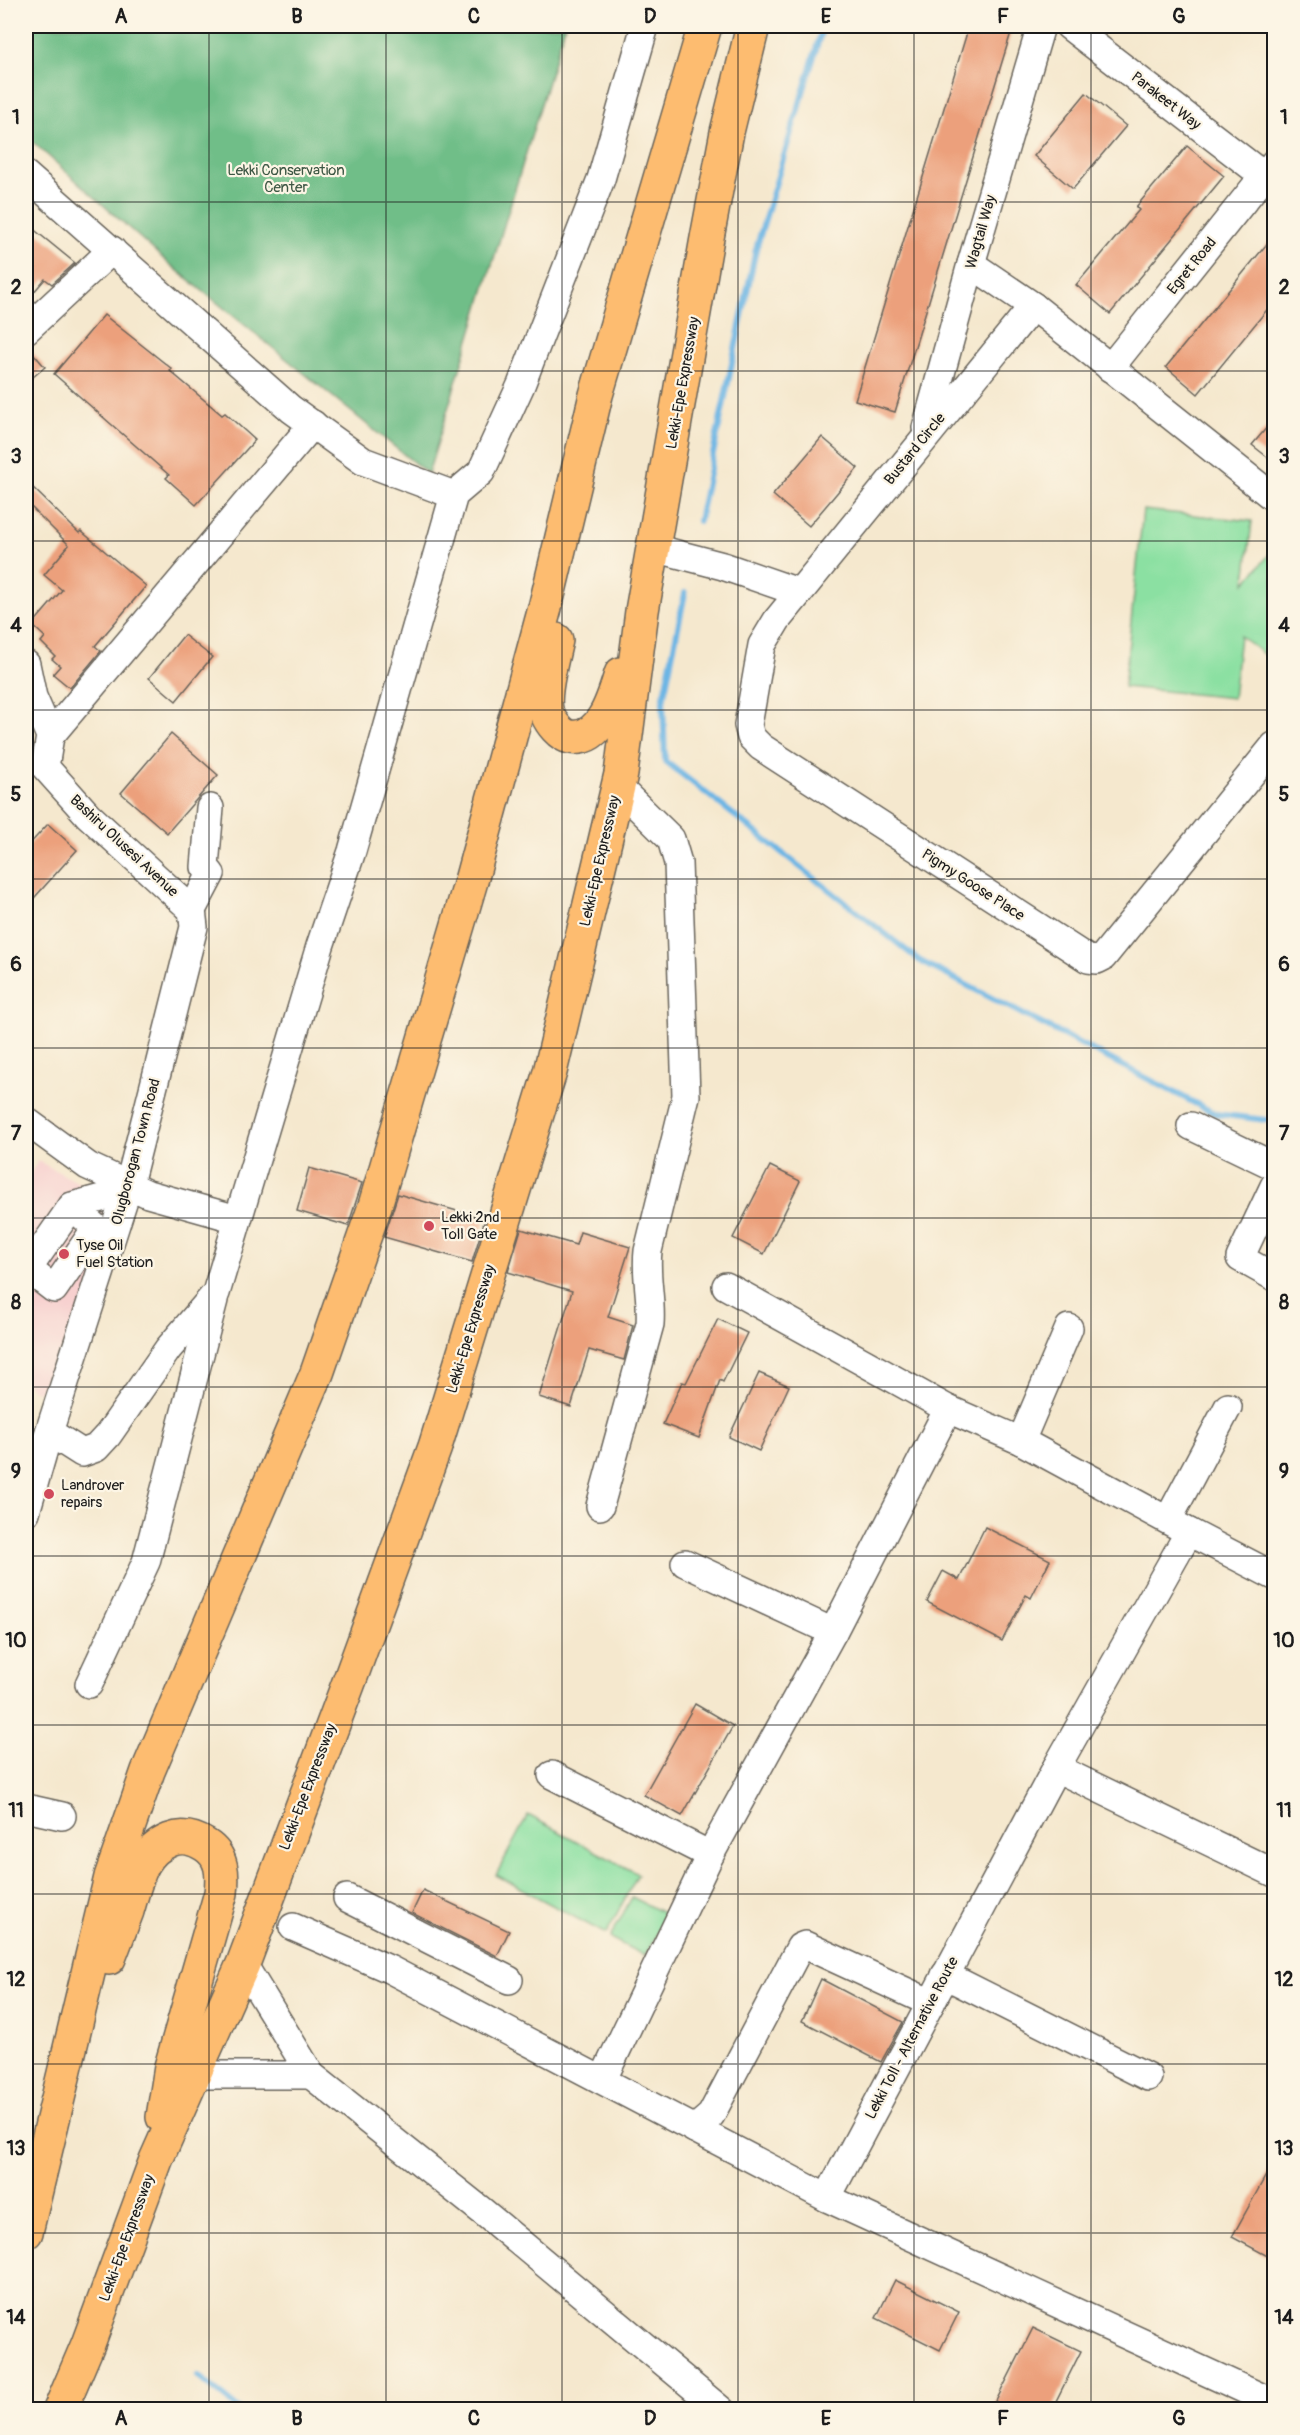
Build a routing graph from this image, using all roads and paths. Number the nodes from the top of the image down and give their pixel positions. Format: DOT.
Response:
graph roads {
  1 [pos="645,26"];
  2 [pos="705,26"];
  3 [pos="753,26"];
  4 [pos="1041,26"];
  5 [pos="1069,26"];
  6 [pos="1269,169"];
  7 [pos="26,175"];
  8 [pos="112,250"];
  9 [pos="971,264"];
  10 [pos="1033,306"];
  11 [pos="26,330"];
  12 [pos="1110,368"];
  13 [pos="313,424"];
  14 [pos="923,439"];
  15 [pos="454,495"];
  16 [pos="1275,498"];
  17 [pos="560,541"];
  18 [pos="654,548"];
  19 [pos="798,592"];
  20 [pos="642,611"];
  21 [pos="26,664"];
  22 [pos="50,736"];
  23 [pos="1275,746"];
  24 [pos="618,787"];
  25 [pos="210,808"];
  26 [pos="193,918"];
  27 [pos="26,1121"];
  28 [pos="1191,1126"];
  29 [pos="1275,1166"];
  30 [pos="1275,1186"];
  31 [pos="120,1192"];
  32 [pos="72,1206"];
  33 [pos="237,1219"];
  34 [pos="87,1242"];
  35 [pos="47,1244"];
  36 [pos="1275,1277"];
  37 [pos="726,1286"];
  38 [pos="54,1289"];
  39 [pos="216,1293"];
  40 [pos="90,1310"];
  41 [pos="1069,1328"];
  42 [pos="1228,1407"];
  43 [pos="948,1409"];
  44 [pos="49,1432"];
  45 [pos="1021,1441"];
  46 [pos="600,1506"];
  47 [pos="26,1512"];
  48 [pos="1178,1526"];
  49 [pos="685,1563"];
  50 [pos="1275,1576"];
  51 [pos="833,1632"];
  52 [pos="89,1684"];
  53 [pos="1056,1768"];
  54 [pos="552,1775"];
  55 [pos="26,1808"];
  56 [pos="62,1816"];
  57 [pos="710,1855"];
  58 [pos="1275,1873"];
  59 [pos="347,1898"];
  60 [pos="293,1927"];
  61 [pos="406,1928"];
  62 [pos="243,1964"];
  63 [pos="389,1969"];
  64 [pos="945,1975"];
  65 [pos="509,1980"];
  66 [pos="931,2003"];
  67 [pos="194,2075"];
  68 [pos="311,2075"];
  69 [pos="1148,2077"];
  70 [pos="603,2079"];
  71 [pos="61,2087"];
  72 [pos="695,2129"];
  73 [pos="156,2160"];
  74 [pos="827,2198"];
  75 [pos="26,2232"];
  76 [pos="1275,2403"];
  77 [pos="60,2409"];
  78 [pos="721,2409"];
  1 -- 15 [label="street"];
  2 -- 17 [label="highway"];
  3 -- 18 [label="highway, Lekki-Epe Expressway"];
  4 -- 9 [label="street, Wagtail Way"];
  5 -- 6 [label="street, Parakeet Way"];
  6 -- 12 [label="street, Egret Road"];
  7 -- 8 [label="street"];
  8 -- 11 [label="street"];
  8 -- 13 [label="street"];
  9 -- 10 [label="street"];
  9 -- 14 [label="street, Wagtail Way"];
  10 -- 12 [label="street"];
  10 -- 14 [label="street, Bustard Circle"];
  12 -- 16 [label="street"];
  13 -- 15 [label="street"];
  13 -- 22 [label="street"];
  14 -- 19 [label="street, Bustard Circle"];
  15 -- 33 [label="street"];
  17 -- 20 [label="highway"];
  17 -- 71 [label="highway"];
  18 -- 19 [label="street"];
  18 -- 20 [label="highway, Lekki-Epe Expressway"];
  19 -- 23 [label="street, Pigmy Goose Place"];
  20 -- 24 [label="highway, Lekki-Epe Expressway"];
  21 -- 22 [label="street"];
  22 -- 26 [label="street, Bashiru Olusesi Avenue"];
  24 -- 46 [label="street"];
  24 -- 62 [label="highway, Lekki-Epe Expressway"];
  25 -- 26 [label="street, Olugborogan Town Road"];
  26 -- 31 [label="street, Olugborogan Town Road"];
  27 -- 31 [label="street"];
  28 -- 29 [label="street"];
  30 -- 36 [label="street"];
  31 -- 32 [label="street"];
  31 -- 33 [label="street"];
  31 -- 34 [label="street"];
  31 -- 40 [label="street, Olugborogan Town Road"];
  32 -- 34 [label="street"];
  32 -- 35 [label="street"];
  33 -- 39 [label="street"];
  34 -- 35 [label="street"];
  34 -- 38 [label="street"];
  35 -- 38 [label="street"];
  37 -- 43 [label="street"];
  38 -- 40 [label="street"];
  39 -- 44 [label="street"];
  39 -- 52 [label="street"];
  40 -- 44 [label="street, Olugborogan Town Road"];
  41 -- 45 [label="street"];
  42 -- 48 [label="street, Lekki Toll - Alternative Route"];
  43 -- 45 [label="street"];
  43 -- 51 [label="street"];
  44 -- 47 [label="street, Olugborogan Town Road"];
  45 -- 48 [label="street"];
  48 -- 50 [label="street"];
  48 -- 53 [label="street, Lekki Toll - Alternative Route"];
  49 -- 51 [label="street"];
  51 -- 57 [label="street"];
  53 -- 58 [label="street"];
  53 -- 64 [label="street, Lekki Toll - Alternative Route"];
  54 -- 57 [label="street"];
  55 -- 56 [label="street"];
  57 -- 70 [label="street"];
  59 -- 61 [label="street"];
  60 -- 63 [label="street"];
  61 -- 63 [label="street"];
  61 -- 65 [label="street"];
  62 -- 67 [label="highway, Lekki-Epe Expressway"];
  62 -- 68 [label="street"];
  63 -- 70 [label="street"];
  64 -- 66 [label="street, Lekki Toll - Alternative Route"];
  64 -- 69 [label="street"];
  66 -- 72 [label="street"];
  66 -- 74 [label="street, Lekki Toll - Alternative Route"];
  67 -- 68 [label="street"];
  67 -- 73 [label="highway, Lekki-Epe Expressway"];
  68 -- 78 [label="street"];
  70 -- 72 [label="street"];
  71 -- 73 [label="highway"];
  71 -- 75 [label="highway"];
  72 -- 74 [label="street"];
  73 -- 77 [label="highway, Lekki-Epe Expressway"];
  74 -- 76 [label="street"];
}
